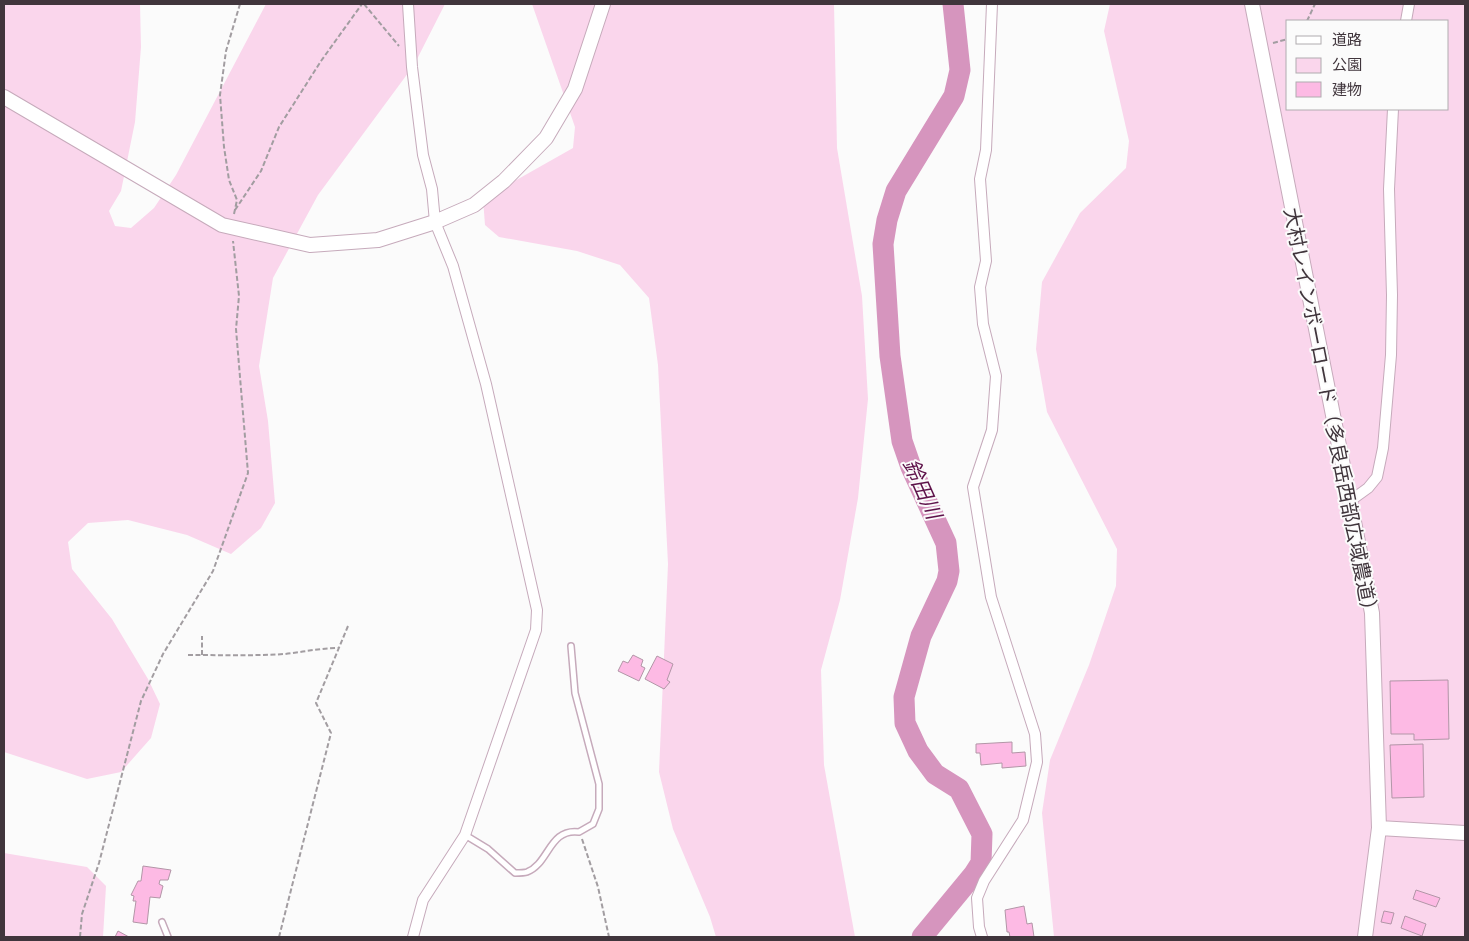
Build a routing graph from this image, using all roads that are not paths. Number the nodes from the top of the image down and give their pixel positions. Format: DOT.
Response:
graph roads {
  1 [pos="408,4"];
  2 [pos="602,4"];
  3 [pos="992,4"];
  4 [pos="1252,4"];
  5 [pos="1409,4"];
  6 [pos="1406,20"];
  7 [pos="4,98"];
  8 [pos="1393,110"];
  9 [pos="435,222"];
  10 [pos="1350,501"];
  11 [pos="571,646"];
  12 [pos="1379,828"];
  13 [pos="1465,833"];
  14 [pos="465,835"];
  15 [pos="162,922"];
  16 [pos="168,937"];
  17 [pos="413,937"];
  18 [pos="982,937"];
  19 [pos="1365,937"];
  1 -- 9 [label="street"];
  2 -- 9 [label="street"];
  3 -- 18 [label="street"];
  4 -- 10 [label="street, 大村レインボーロード（多良岳西部広域農道）"];
  5 -- 6 [label="street"];
  7 -- 9 [label="street"];
  8 -- 10 [label="street"];
  9 -- 14 [label="street"];
  10 -- 12 [label="street, 大村レインボーロード（多良岳西部広域農道）"];
  11 -- 14 [label="lane"];
  12 -- 13 [label="street"];
  12 -- 19 [label="street, 大村レインボーロード（多良岳西部広域農道）"];
  14 -- 17 [label="street"];
  15 -- 16 [label="lane"];
}
